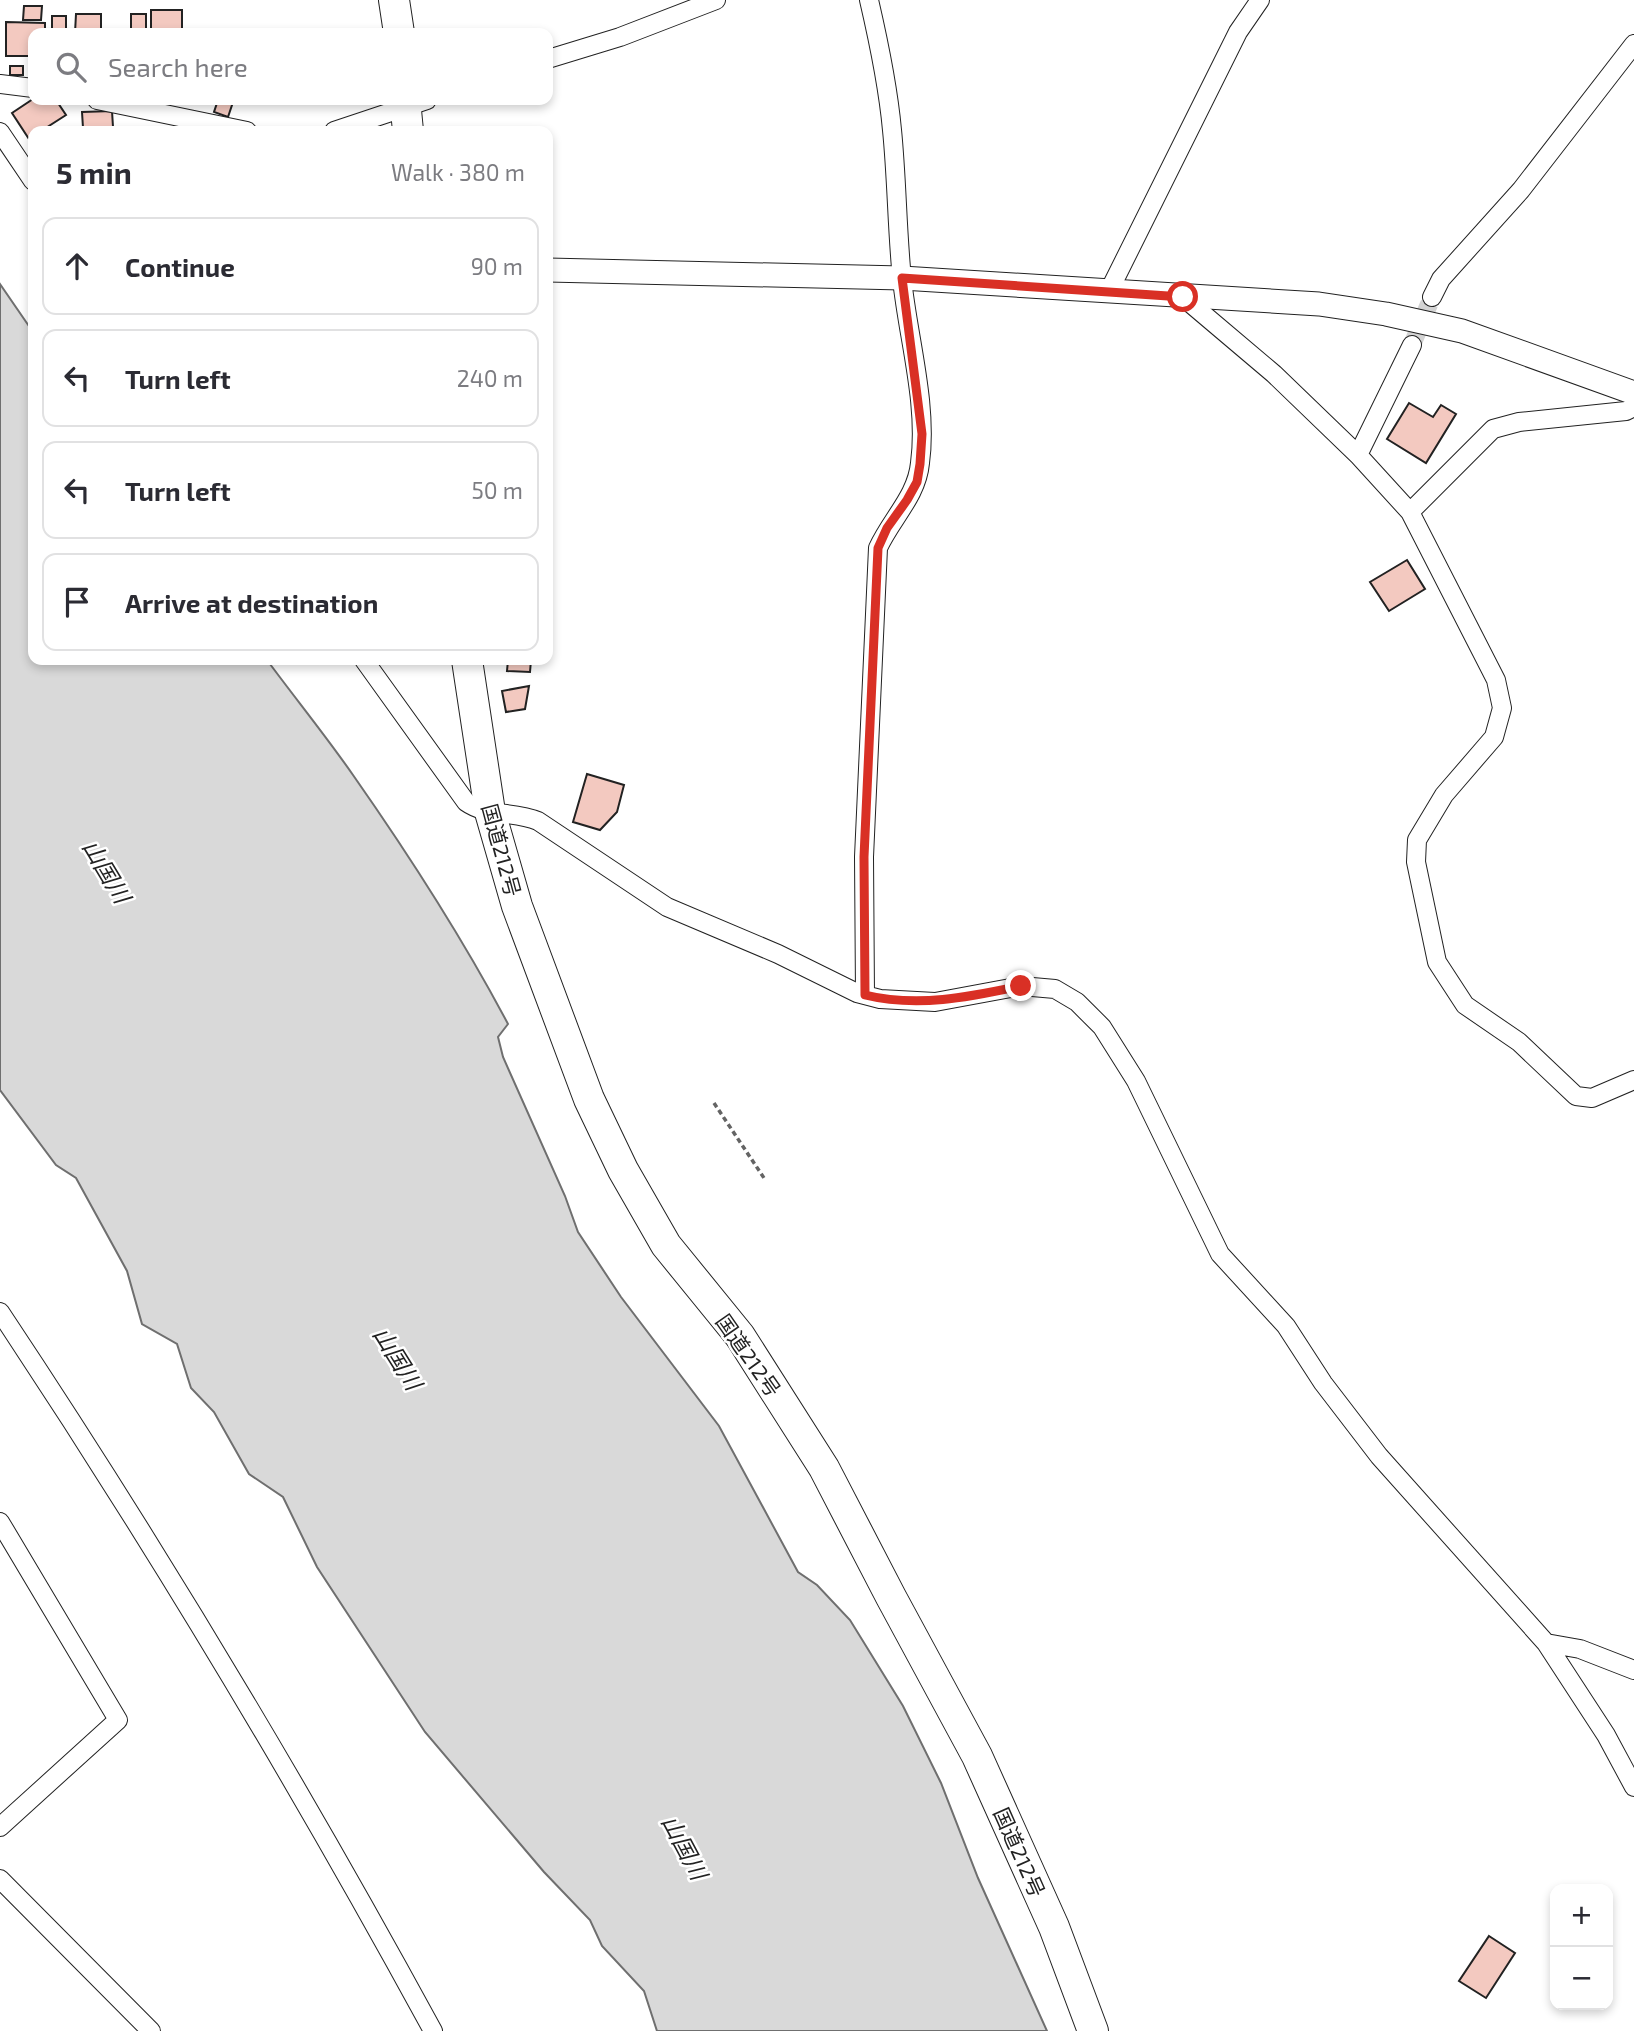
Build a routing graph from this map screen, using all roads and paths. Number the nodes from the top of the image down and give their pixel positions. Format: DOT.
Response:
graph roads {
  1 [pos="394,0"];
  2 [pos="869,0"];
  3 [pos="1260,0"];
  4 [pos="706,2"];
  5 [pos="398,28"];
  6 [pos="1634,44"];
  7 [pos="553,58"];
  8 [pos="0,84"];
  9 [pos="28,87"];
  10 [pos="121,105"];
  11 [pos="412,109"];
  12 [pos="223,126"];
  13 [pos="352,126"];
  14 [pos="0,132"];
  15 [pos="28,174"];
  16 [pos="553,270"];
  17 [pos="902,278"];
  18 [pos="1109,291"];
  19 [pos="1183,297"];
  20 [pos="1432,297"];
  21 [pos="1412,345"];
  22 [pos="1634,393"];
  23 [pos="1634,407"];
  24 [pos="1358,455"];
  25 [pos="1410,512"];
  26 [pos="368,665"];
  27 [pos="468,665"];
  28 [pos="490,812"];
  29 [pos="865,995"];
  30 [pos="1634,1080"];
  31 [pos="715,1103"];
  32 [pos="764,1178"];
  33 [pos="0,1312"];
  34 [pos="0,1522"];
  35 [pos="1546,1643"];
  36 [pos="1634,1670"];
  37 [pos="1634,1787"];
  38 [pos="0,1827"];
  39 [pos="0,1879"];
  40 [pos="151,2031"];
  41 [pos="433,2031"];
  42 [pos="1093,2031"];
  1 -- 5 [label="highway"];
  2 -- 17 [label="street"];
  3 -- 18 [label="street"];
  4 -- 7 [label="street"];
  6 -- 20 [label="street"];
  8 -- 9 [label="street"];
  10 -- 12 [label="street"];
  11 -- 13 [label="street"];
  14 -- 15 [label="street"];
  16 -- 17 [label="street"];
  17 -- 18 [label="street"];
  17 -- 29 [label="street"];
  18 -- 19 [label="street"];
  19 -- 22 [label="street"];
  19 -- 24 [label="street"];
  21 -- 24 [label="street"];
  23 -- 25 [label="street"];
  24 -- 25 [label="street"];
  25 -- 30 [label="street"];
  26 -- 28 [label="street"];
  27 -- 28 [label="highway, 国道212号"];
  28 -- 29 [label="street"];
  28 -- 42 [label="highway, 国道212号"];
  29 -- 35 [label="street"];
  31 -- 32 [label="path"];
  33 -- 41 [label="street"];
  34 -- 38 [label="street"];
  35 -- 36 [label="street"];
  35 -- 37 [label="street"];
  39 -- 40 [label="street"];
}
